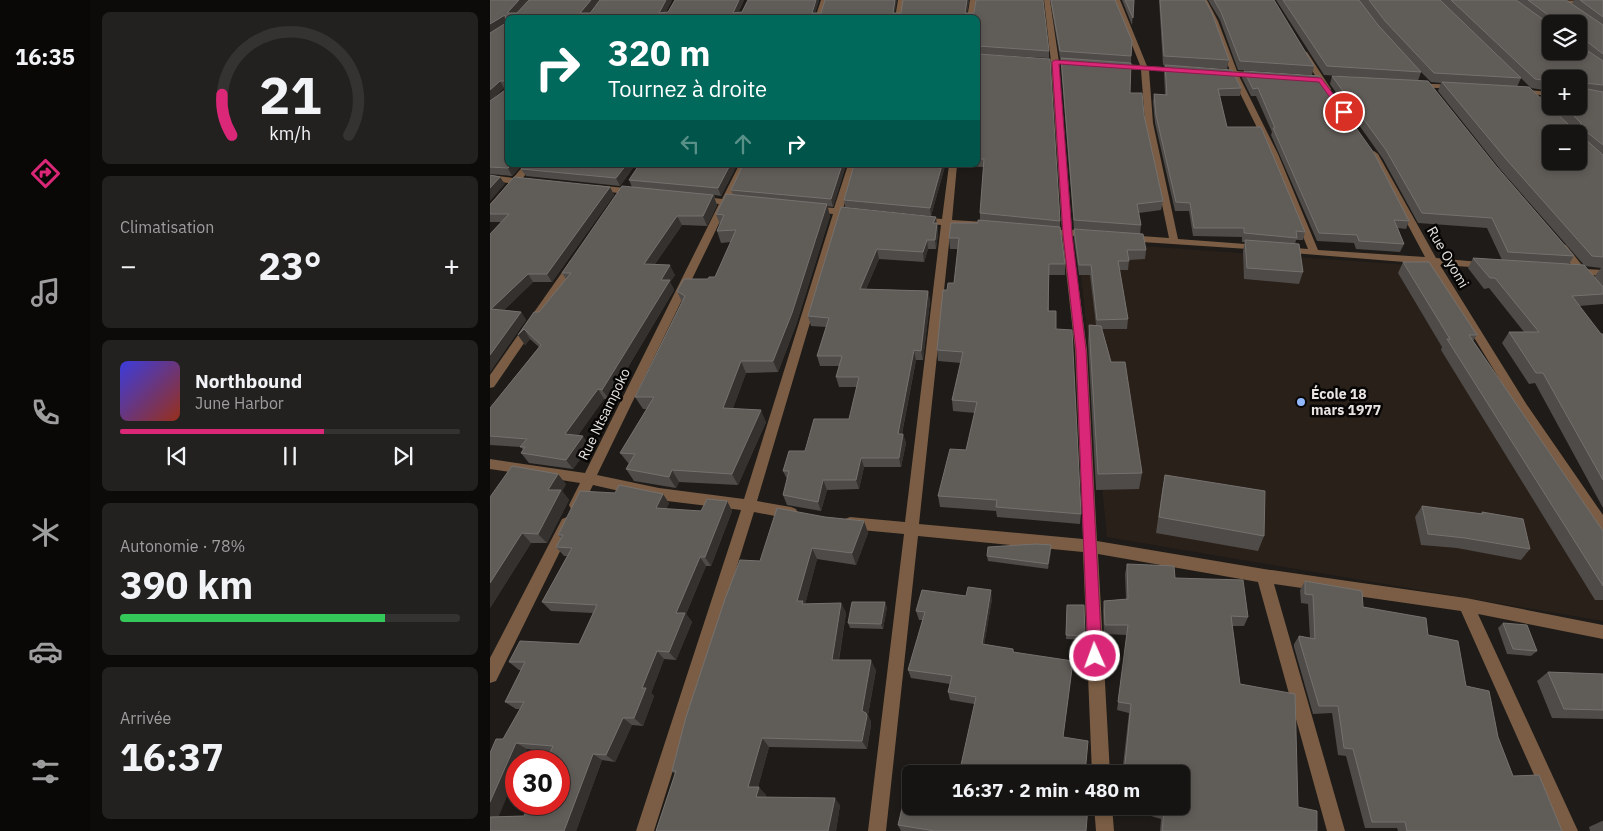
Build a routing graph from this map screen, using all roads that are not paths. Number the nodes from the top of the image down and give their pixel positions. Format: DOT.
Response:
graph roads {
  1 [pos="824,0"];
  2 [pos="902,0"];
  3 [pos="973,0"];
  4 [pos="1047,0"];
  5 [pos="1117,0"];
  6 [pos="1204,0"];
  7 [pos="1533,0"];
  8 [pos="1558,1"];
  9 [pos="1603,3"];
  10 [pos="1566,7"];
  11 [pos="819,15"];
  12 [pos="899,15"];
  13 [pos="970,15"];
  14 [pos="1297,41"];
  15 [pos="1105,66"];
  16 [pos="1145,69"];
  17 [pos="1184,71"];
  18 [pos="1204,72"];
  19 [pos="1234,73"];
  20 [pos="1272,76"];
  21 [pos="1408,84"];
  22 [pos="1516,87"];
  23 [pos="1466,88"];
  24 [pos="1525,91"];
  25 [pos="1542,93"];
  26 [pos="1332,96"];
  27 [pos="1538,103"];
  28 [pos="1366,144"];
  29 [pos="527,167"];
  30 [pos="742,167"];
  31 [pos="851,167"];
  32 [pos="953,167"];
  33 [pos="490,178"];
  34 [pos="632,178"];
  35 [pos="515,181"];
  36 [pos="535,182"];
  37 [pos="584,187"];
  38 [pos="651,194"];
  39 [pos="621,195"];
  40 [pos="688,198"];
  41 [pos="725,201"];
  42 [pos="754,204"];
  43 [pos="801,208"];
  44 [pos="490,210"];
  45 [pos="839,211"];
  46 [pos="866,214"];
  47 [pos="910,219"];
  48 [pos="948,221"];
  49 [pos="998,226"];
  50 [pos="1038,230"];
  51 [pos="1067,234"];
  52 [pos="1096,236"];
  53 [pos="1116,237"];
  54 [pos="1174,241"];
  55 [pos="1558,243"];
  56 [pos="1314,252"];
  57 [pos="579,255"];
  58 [pos="1433,262"];
  59 [pos="1499,266"];
  60 [pos="1565,270"];
  61 [pos="1583,272"];
  62 [pos="1603,273"];
  63 [pos="1603,297"];
  64 [pos="490,384"];
  65 [pos="490,464"];
  66 [pos="589,479"];
  67 [pos="749,505"];
  68 [pos="803,516"];
  69 [pos="839,522"];
  70 [pos="1603,527"];
  71 [pos="912,530"];
  72 [pos="1090,546"];
  73 [pos="1264,576"];
  74 [pos="1466,606"];
  75 [pos="1603,632"];
  76 [pos="490,675"];
  77 [pos="1101,765"];
  78 [pos="1104,815"];
  79 [pos="645,831"];
  80 [pos="877,831"];
  81 [pos="1105,831"];
  82 [pos="1336,831"];
  83 [pos="1569,831"];
  1 -- 11 [label="street"];
  2 -- 12 [label="street"];
  3 -- 13 [label="street"];
  4 -- 51 [label="street"];
  5 -- 16 [label="street"];
  6 -- 19 [label="street"];
  7 -- 8 [label="street"];
  8 -- 9 [label="street"];
  8 -- 10 [label="street"];
  14 -- 26 [label="street"];
  15 -- 16 [label="street"];
  16 -- 17 [label="street"];
  16 -- 54 [label="street"];
  18 -- 19 [label="street"];
  19 -- 20 [label="street"];
  19 -- 56 [label="street"];
  21 -- 23 [label="street"];
  22 -- 24 [label="street"];
  24 -- 25 [label="street"];
  24 -- 27 [label="street"];
  28 -- 58 [label="street, Rue Oyomi"];
  29 -- 35 [label="street"];
  30 -- 41 [label="street, Rue Ntsampoko"];
  31 -- 45 [label="street"];
  32 -- 48 [label="street"];
  33 -- 35 [label="street"];
  34 -- 39 [label="street"];
  35 -- 36 [label="street"];
  35 -- 44 [label="street"];
  37 -- 39 [label="street"];
  38 -- 39 [label="street"];
  40 -- 41 [label="street"];
  41 -- 42 [label="street"];
  41 -- 66 [label="street, Rue Ntsampoko"];
  43 -- 45 [label="street"];
  45 -- 46 [label="street"];
  45 -- 67 [label="street"];
  47 -- 48 [label="street"];
  48 -- 49 [label="street"];
  48 -- 71 [label="street"];
  50 -- 51 [label="street"];
  51 -- 52 [label="street"];
  51 -- 72 [label="street"];
  53 -- 54 [label="street"];
  54 -- 56 [label="street"];
  55 -- 61 [label="street"];
  56 -- 58 [label="street"];
  57 -- 64 [label="street"];
  58 -- 59 [label="street"];
  58 -- 70 [label="street, Rue Oyomi"];
  60 -- 61 [label="street"];
  61 -- 62 [label="street"];
  61 -- 63 [label="street"];
  65 -- 66 [label="street"];
  66 -- 67 [label="street"];
  66 -- 76 [label="street, Rue Ntsampoko"];
  67 -- 68 [label="street"];
  67 -- 79 [label="street"];
  69 -- 71 [label="street"];
  71 -- 72 [label="street"];
  71 -- 80 [label="street"];
  72 -- 73 [label="street"];
  72 -- 77 [label="street"];
  73 -- 74 [label="street"];
  73 -- 82 [label="street"];
  74 -- 75 [label="street"];
  74 -- 83 [label="street"];
  78 -- 81 [label="street"];
}
